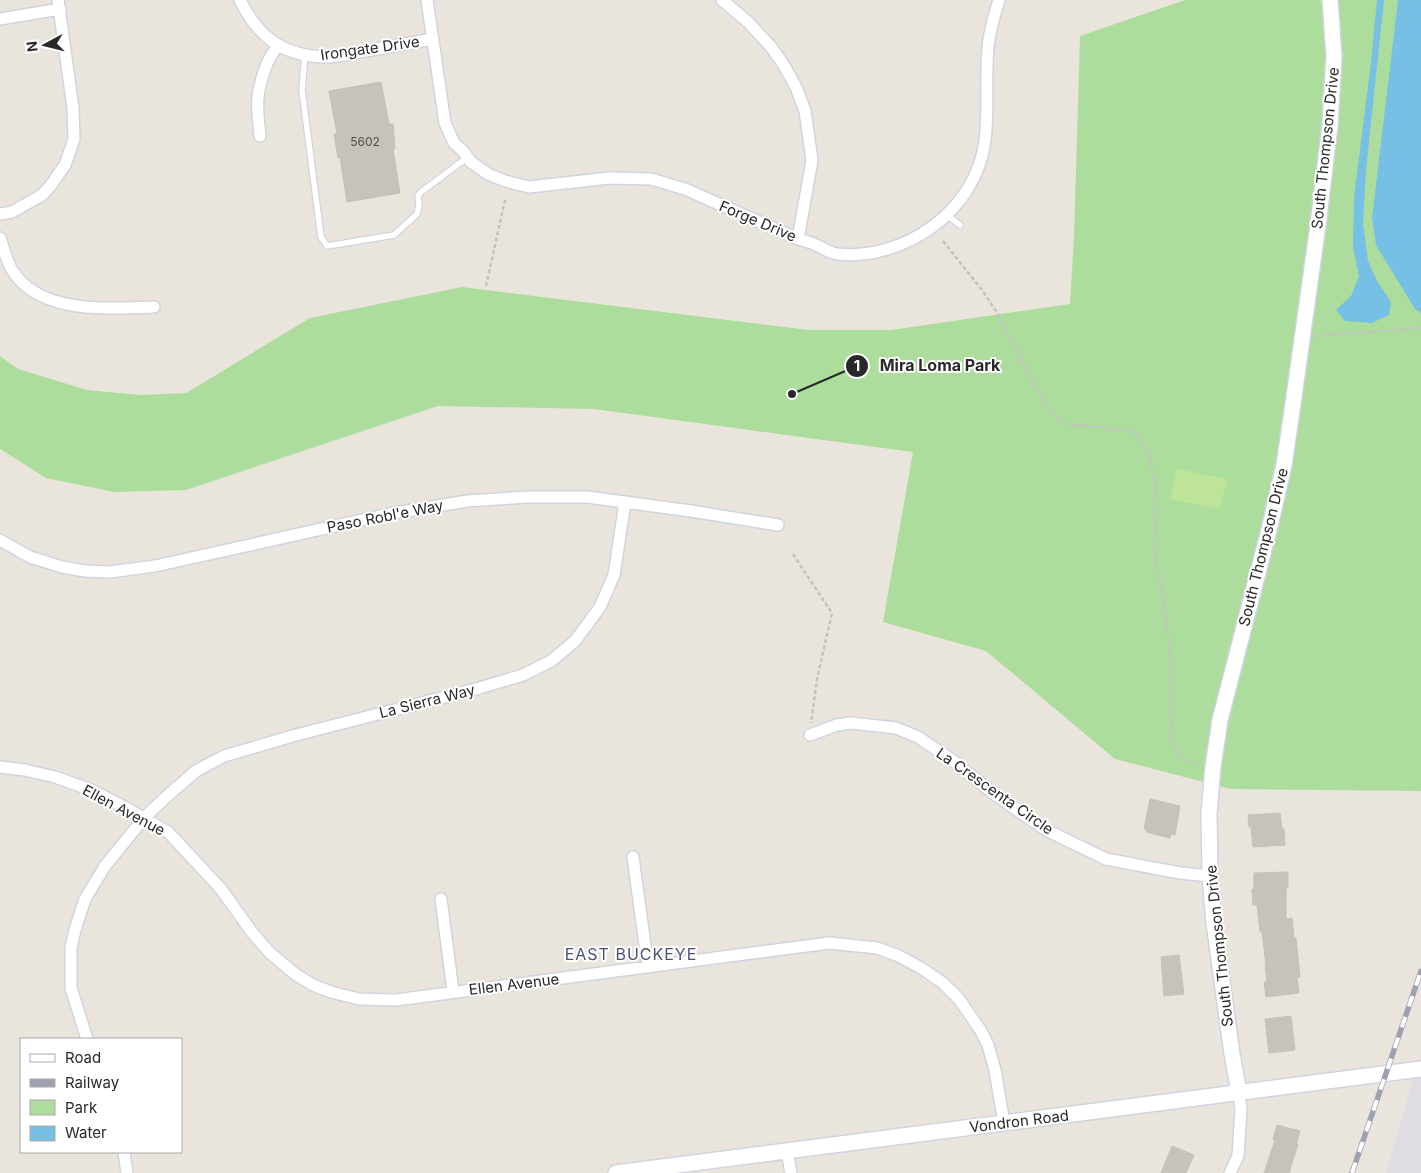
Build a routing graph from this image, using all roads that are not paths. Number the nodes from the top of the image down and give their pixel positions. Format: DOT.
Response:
graph roads {
  1 [pos="240,0"];
  2 [pos="427,0"];
  3 [pos="722,0"];
  4 [pos="999,0"];
  5 [pos="1330,0"];
  6 [pos="59,4"];
  7 [pos="0,19"];
  8 [pos="433,39"];
  9 [pos="279,45"];
  10 [pos="305,54"];
  11 [pos="260,136"];
  12 [pos="468,157"];
  13 [pos="0,214"];
  14 [pos="947,215"];
  15 [pos="960,225"];
  16 [pos="0,238"];
  17 [pos="798,239"];
  18 [pos="154,307"];
  19 [pos="625,502"];
  20 [pos="778,525"];
  21 [pos="0,540"];
  22 [pos="810,735"];
  23 [pos="0,767"];
  24 [pos="144,818"];
  25 [pos="633,857"];
  26 [pos="1210,876"];
  27 [pos="441,899"];
  28 [pos="648,966"];
  29 [pos="453,991"];
  30 [pos="87,1038"];
  31 [pos="1421,1069"];
  32 [pos="1239,1093"];
  33 [pos="1004,1123"];
  34 [pos="787,1151"];
  35 [pos="124,1153"];
  36 [pos="127,1173"];
  37 [pos="616,1173"];
  38 [pos="790,1173"];
  39 [pos="1230,1173"];
  1 -- 9 [label="street, Irongate Drive"];
  2 -- 8 [label="street, Forge Drive"];
  3 -- 17 [label="street"];
  4 -- 14 [label="street, Forge Drive"];
  5 -- 26 [label="street, South Thompson Drive"];
  6 -- 7 [label="street"];
  6 -- 13 [label="street"];
  8 -- 10 [label="street, Irongate Drive"];
  8 -- 12 [label="street, Forge Drive"];
  9 -- 10 [label="street, Irongate Drive"];
  9 -- 11 [label="street"];
  10 -- 12 [label="lane"];
  12 -- 17 [label="street, Forge Drive"];
  14 -- 15 [label="lane"];
  14 -- 17 [label="street, Forge Drive"];
  16 -- 18 [label="street"];
  19 -- 20 [label="street, Paso Robl'e Way"];
  19 -- 21 [label="street, Paso Robl'e Way"];
  19 -- 24 [label="street, La Sierra Way"];
  22 -- 26 [label="street, La Crescenta Circle"];
  23 -- 24 [label="street, Ellen Avenue"];
  24 -- 29 [label="street, Ellen Avenue"];
  24 -- 30 [label="street, La Sierra Way"];
  25 -- 28 [label="street"];
  26 -- 32 [label="street, South Thompson Drive"];
  27 -- 29 [label="street"];
  28 -- 29 [label="street, Ellen Avenue"];
  28 -- 33 [label="street, Ellen Avenue"];
  31 -- 32 [label="street, Vondron Road"];
  32 -- 33 [label="street, Vondron Road"];
  32 -- 39 [label="street"];
  33 -- 34 [label="street, Vondron Road"];
  34 -- 37 [label="street, Vondron Road"];
  34 -- 38 [label="street"];
  35 -- 36 [label="street"];
}
